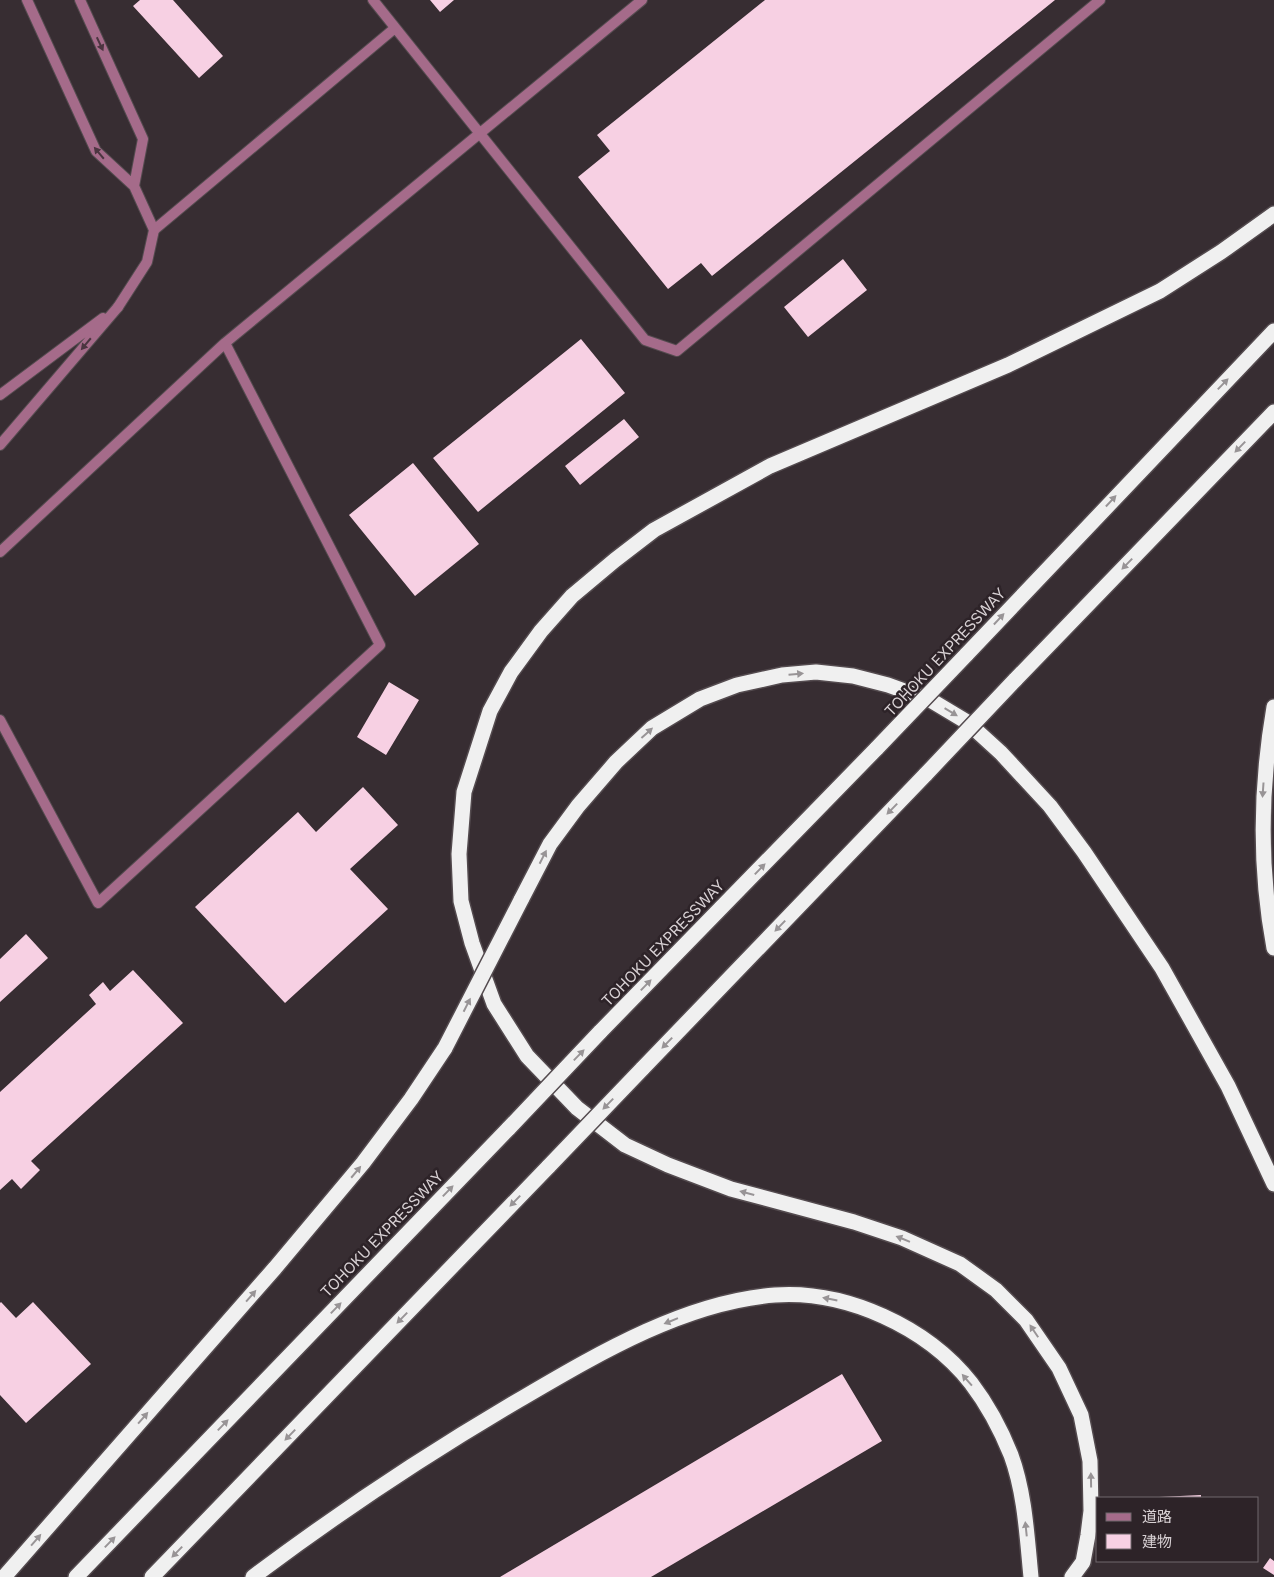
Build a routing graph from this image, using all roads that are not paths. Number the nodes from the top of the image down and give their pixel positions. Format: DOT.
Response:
graph roads {
  1 [pos="26,0"];
  2 [pos="80,0"];
  3 [pos="373,0"];
  4 [pos="642,0"];
  5 [pos="1100,0"];
  6 [pos="395,28"];
  7 [pos="480,133"];
  8 [pos="134,186"];
  9 [pos="1274,214"];
  10 [pos="154,230"];
  11 [pos="118,307"];
  12 [pos="1274,331"];
  13 [pos="225,343"];
  14 [pos="0,395"];
  15 [pos="1274,412"];
  16 [pos="0,445"];
  17 [pos="0,552"];
  18 [pos="1274,707"];
  19 [pos="0,720"];
  20 [pos="1274,948"];
  21 [pos="1274,1184"];
  22 [pos="4,1577"];
  23 [pos="76,1577"];
  24 [pos="152,1577"];
  25 [pos="253,1577"];
  26 [pos="1032,1577"];
  27 [pos="1072,1577"];
  8 -- 1 [label="street, one-way"];
  2 -- 8 [label="street, one-way"];
  3 -- 6 [label="street"];
  4 -- 7 [label="street"];
  5 -- 7 [label="street"];
  6 -- 7 [label="street"];
  6 -- 10 [label="street"];
  7 -- 13 [label="street"];
  8 -- 10 [label="street"];
  27 -- 9 [label="highway, one-way"];
  10 -- 11 [label="street"];
  11 -- 14 [label="street"];
  11 -- 16 [label="street, one-way"];
  23 -- 12 [label="highway, TOHOKU EXPRESSWAY, one-way, bridge"];
  13 -- 17 [label="street"];
  13 -- 19 [label="street"];
  15 -- 24 [label="highway, one-way, bridge"];
  18 -- 20 [label="highway, one-way"];
  22 -- 21 [label="highway, one-way, bridge"];
  26 -- 25 [label="highway, one-way"];
}
